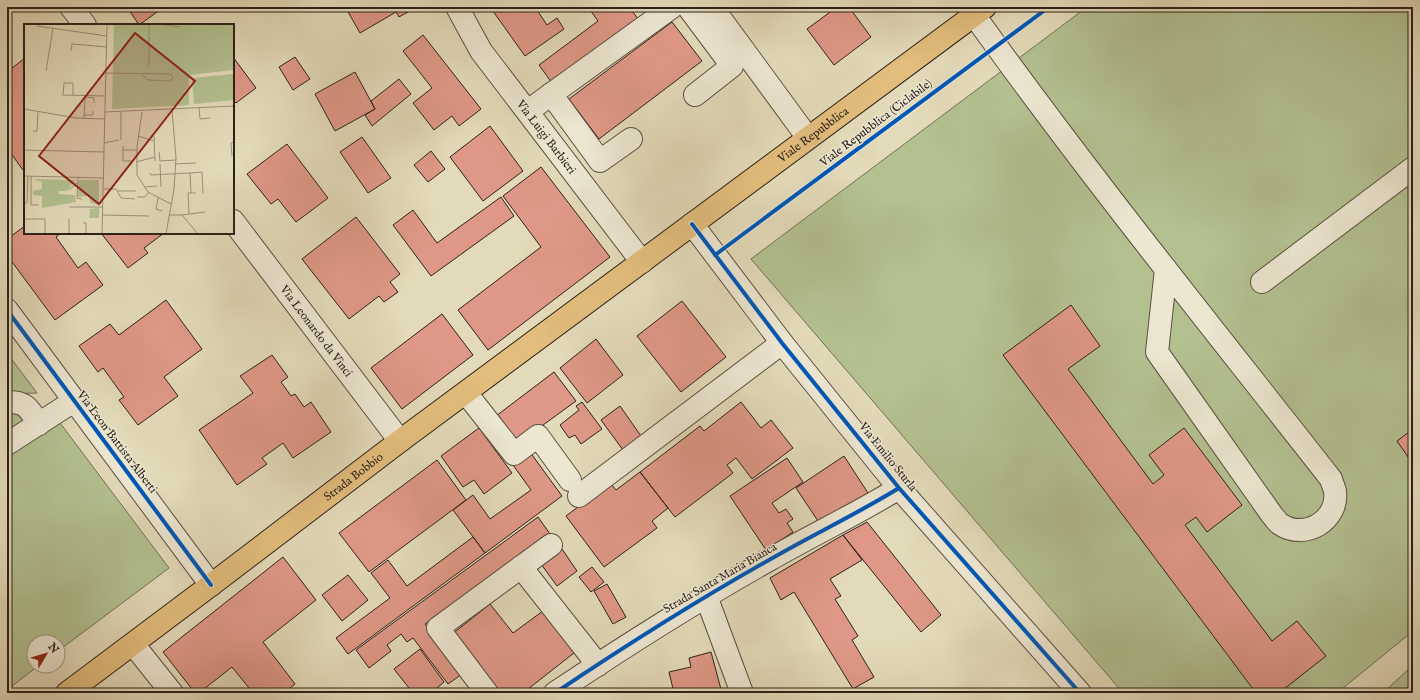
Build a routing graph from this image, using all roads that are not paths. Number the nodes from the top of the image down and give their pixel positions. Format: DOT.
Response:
graph roads {
  1 [pos="71,7"];
  2 [pos="457,7"];
  3 [pos="672,7"];
  4 [pos="688,7"];
  5 [pos="712,7"];
  6 [pos="980,11"];
  7 [pos="84,24"];
  8 [pos="551,94"];
  9 [pos="695,95"];
  10 [pos="528,111"];
  11 [pos="808,138"];
  12 [pos="631,139"];
  13 [pos="1413,168"];
  14 [pos="234,222"];
  15 [pos="692,224"];
  16 [pos="642,262"];
  17 [pos="1166,269"];
  18 [pos="1262,282"];
  19 [pos="7,310"];
  20 [pos="782,343"];
  21 [pos="466,393"];
  22 [pos="74,401"];
  23 [pos="7,402"];
  24 [pos="39,424"];
  25 [pos="400,441"];
  26 [pos="7,444"];
  27 [pos="899,488"];
  28 [pos="551,545"];
  29 [pos="521,567"];
  30 [pos="211,585"];
  31 [pos="706,596"];
  32 [pos="133,644"];
  33 [pos="598,665"];
  34 [pos="67,693"];
  35 [pos="172,693"];
  36 [pos="487,693"];
  37 [pos="555,693"];
  38 [pos="742,693"];
  39 [pos="1080,693"];
  1 -- 7 [label="street"];
  2 -- 10 [label="street, Via Luigi Barbieri"];
  3 -- 8 [label="street"];
  4 -- 9 [label="street"];
  5 -- 11 [label="street"];
  6 -- 11 [label="main road, Viale Repubblica"];
  6 -- 17 [label="street"];
  8 -- 10 [label="street"];
  8 -- 12 [label="street"];
  10 -- 16 [label="street, Via Luigi Barbieri"];
  11 -- 15 [label="main road, Viale Repubblica"];
  13 -- 18 [label="street"];
  14 -- 25 [label="street, Via Leonardo da Vinci"];
  15 -- 16 [label="main road, Viale Repubblica"];
  15 -- 20 [label="street, Via Emilio Sturla"];
  16 -- 21 [label="main road, Strada Bobbio"];
  17 -- 17 [label="street"];
  19 -- 22 [label="street, Via Leon Battista Alberti"];
  20 -- 21 [label="street"];
  20 -- 27 [label="street, Via Emilio Sturla"];
  21 -- 25 [label="main road, Strada Bobbio"];
  22 -- 24 [label="street"];
  22 -- 30 [label="street, Via Leon Battista Alberti"];
  23 -- 24 [label="street"];
  24 -- 26 [label="street"];
  25 -- 30 [label="main road, Strada Bobbio"];
  27 -- 31 [label="street, Strada Santa Maria Bianca"];
  27 -- 39 [label="street, Via Emilio Sturla"];
  28 -- 29 [label="street"];
  29 -- 33 [label="street"];
  29 -- 36 [label="street"];
  30 -- 32 [label="main road, Strada Bobbio"];
  31 -- 33 [label="street, Strada Santa Maria Bianca"];
  31 -- 38 [label="street"];
  32 -- 34 [label="main road, Strada Bobbio"];
  32 -- 35 [label="street"];
  33 -- 37 [label="street, Strada Santa Maria Bianca"];
}
